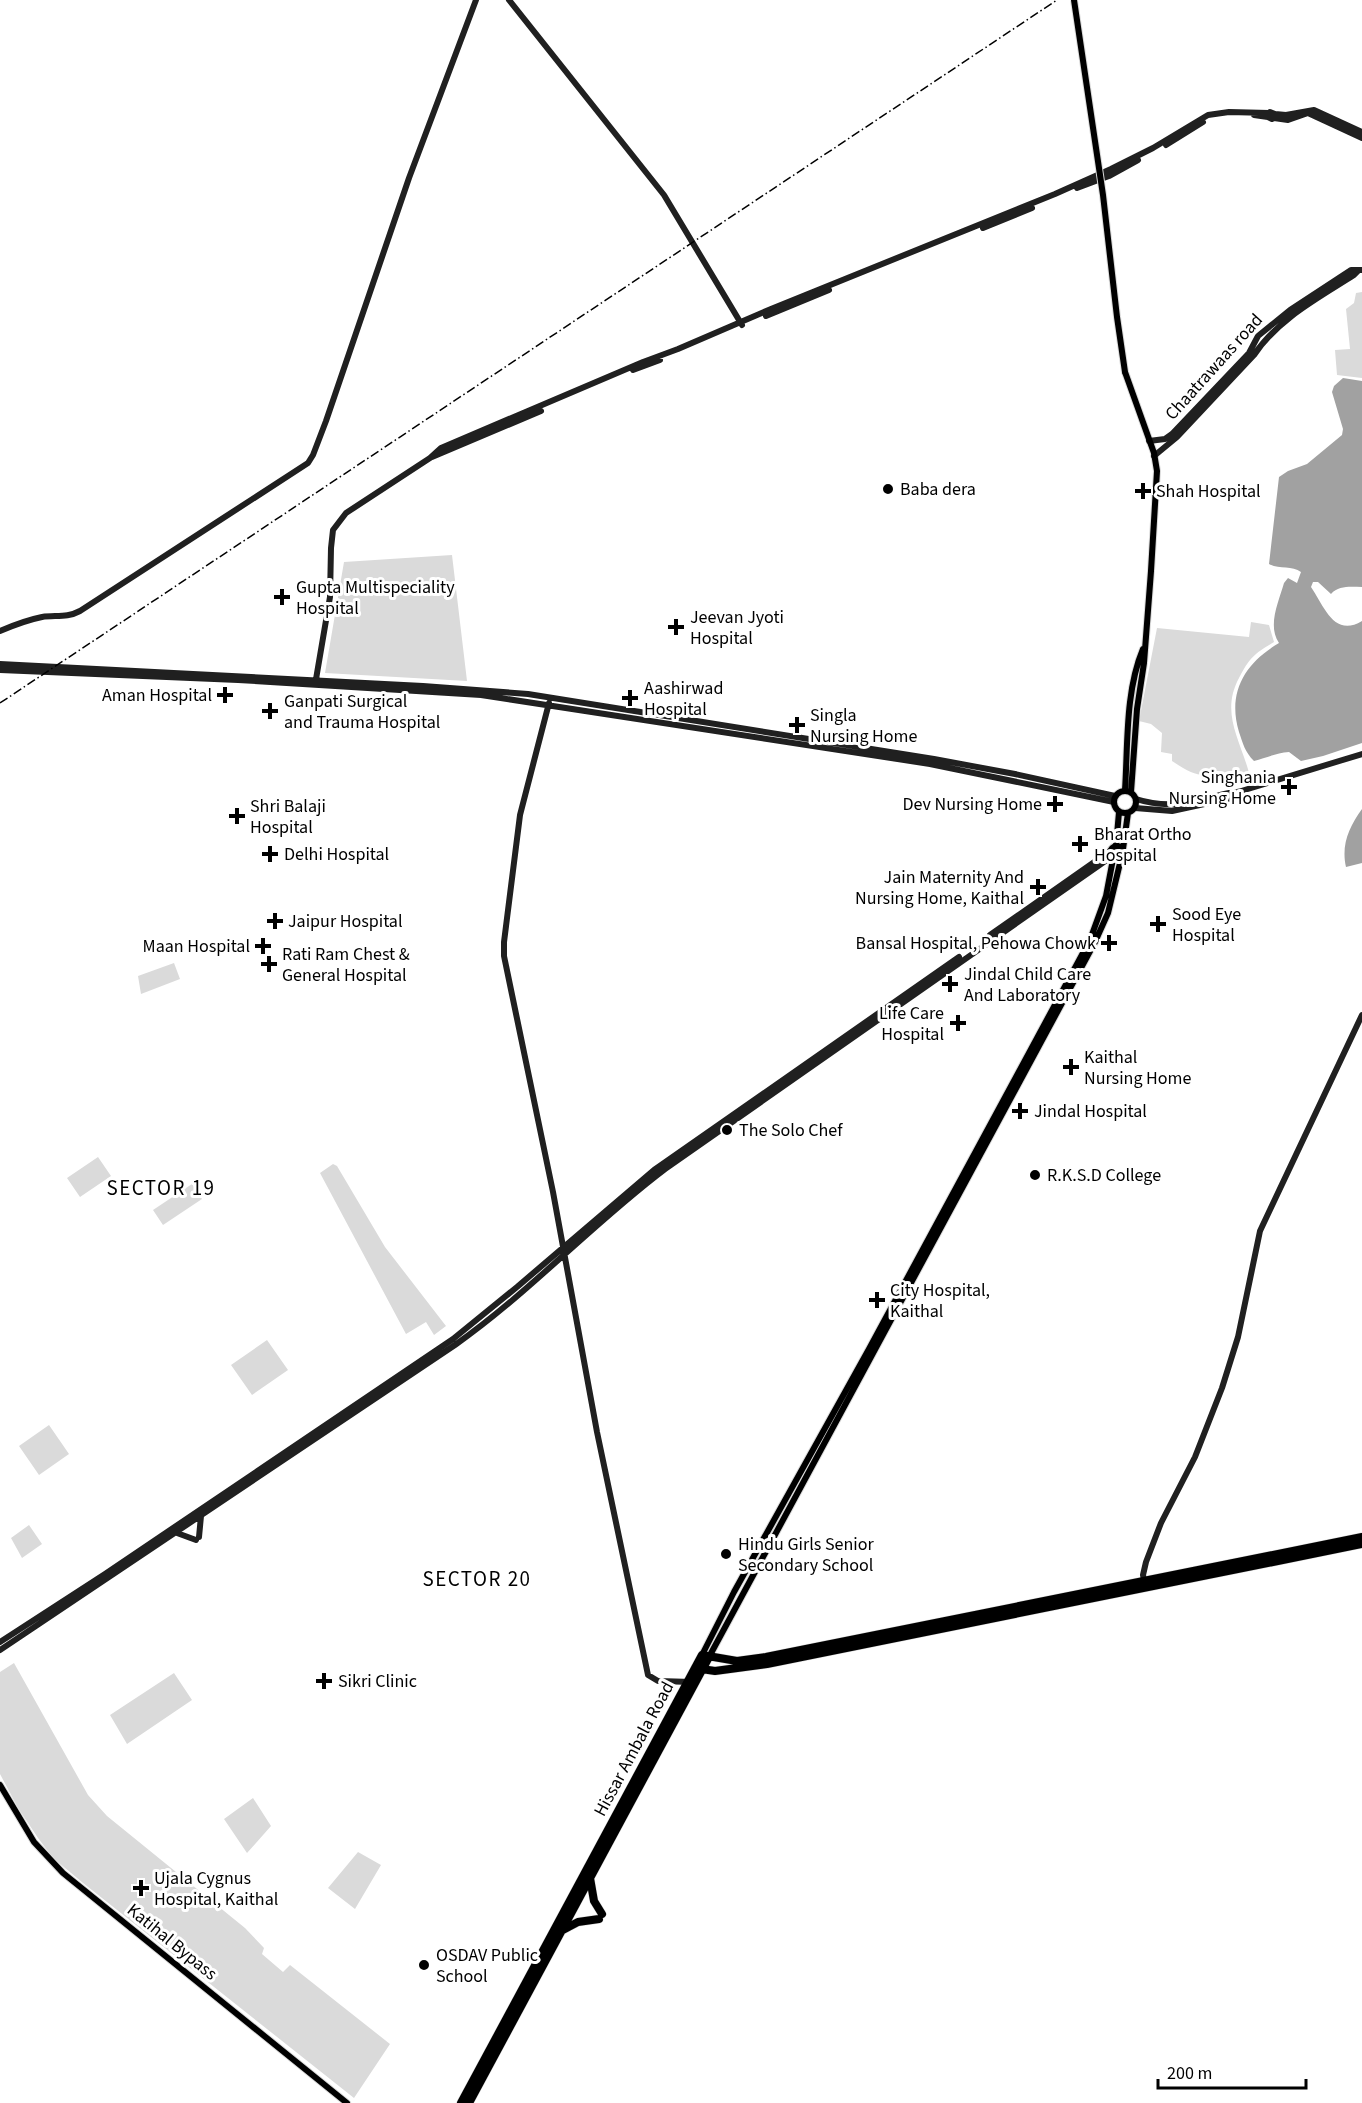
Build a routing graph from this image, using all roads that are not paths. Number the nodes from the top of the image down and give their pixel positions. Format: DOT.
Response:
graph roads {
  1 [pos="477,0"];
  2 [pos="509,0"];
  3 [pos="1074,0"];
  4 [pos="1272,116"];
  5 [pos="1362,132"];
  6 [pos="1362,138"];
  7 [pos="1360,270"];
  8 [pos="741,324"];
  9 [pos="1149,441"];
  10 [pos="1154,456"];
  11 [pos="0,630"];
  12 [pos="0,664"];
  13 [pos="0,670"];
  14 [pos="316,682"];
  15 [pos="550,701"];
  16 [pos="1362,754"];
  17 [pos="1128,791"];
  18 [pos="1238,792"];
  19 [pos="1114,799"];
  20 [pos="1136,799"];
  21 [pos="1135,808"];
  22 [pos="1119,812"];
  23 [pos="1128,813"];
  24 [pos="1116,846"];
  25 [pos="1123,849"];
  26 [pos="1111,856"];
  27 [pos="1121,859"];
  28 [pos="1362,1015"];
  29 [pos="563,1247"];
  30 [pos="564,1255"];
  31 [pos="837,1412"];
  32 [pos="201,1516"];
  33 [pos="177,1533"];
  34 [pos="1362,1537"];
  35 [pos="1362,1544"];
  36 [pos="1144,1584"];
  37 [pos="0,1642"];
  38 [pos="0,1650"];
  39 [pos="705,1656"];
  40 [pos="699,1669"];
  41 [pos="691,1682"];
  42 [pos="0,1785"];
  43 [pos="590,1878"];
  44 [pos="560,1931"];
  45 [pos="347,2103"];
  46 [pos="461,2103"];
  47 [pos="469,2103"];
  1 -- 11 [label="main road"];
  2 -- 8 [label="main road"];
  3 -- 9 [label="main road, bridge"];
  4 -- 5 [label="main road"];
  4 -- 6 [label="main road"];
  4 -- 8 [label="main road"];
  7 -- 9 [label="main road, Chaatrawaas road"];
  7 -- 10 [label="main road"];
  8 -- 14 [label="main road"];
  9 -- 10 [label="main road"];
  10 -- 17 [label="main road"];
  12 -- 14 [label="main road"];
  13 -- 14 [label="main road"];
  14 -- 15 [label="main road"];
  15 -- 19 [label="main road"];
  15 -- 29 [label="main road"];
  16 -- 18 [label="main road"];
  17 -- 19 [label="main road"];
  17 -- 20 [label="main road"];
  18 -- 20 [label="main road"];
  18 -- 21 [label="main road"];
  19 -- 22 [label="main road"];
  20 -- 21 [label="main road"];
  21 -- 23 [label="main road"];
  22 -- 23 [label="main road"];
  22 -- 24 [label="main road"];
  23 -- 25 [label="main road"];
  24 -- 25 [label="main road"];
  24 -- 26 [label="main road"];
  25 -- 27 [label="main road"];
  26 -- 27 [label="main road"];
  26 -- 29 [label="main road"];
  26 -- 30 [label="main road"];
  26 -- 31 [label="main road"];
  27 -- 31 [label="main road"];
  28 -- 36 [label="main road"];
  29 -- 30 [label="main road"];
  29 -- 37 [label="main road"];
  30 -- 32 [label="main road"];
  30 -- 41 [label="main road"];
  31 -- 39 [label="main road, Hissar Ambala Road"];
  32 -- 33 [label="main road"];
  32 -- 33 [label="main road"];
  33 -- 38 [label="main road"];
  34 -- 36 [label="highway"];
  35 -- 36 [label="highway"];
  36 -- 39 [label="highway"];
  36 -- 40 [label="highway"];
  39 -- 40 [label="highway, Hissar Ambala Road"];
  40 -- 41 [label="highway, Hissar Ambala Road"];
  41 -- 43 [label="highway, Hissar Ambala Road"];
  41 -- 46 [label="highway, Hissar Ambala Road"];
  42 -- 45 [label="main road, Katihal Bypass"];
  43 -- 44 [label="highway, Hissar Ambala Road"];
  43 -- 44 [label="highway"];
  44 -- 47 [label="highway, Hissar Ambala Road"];
}
